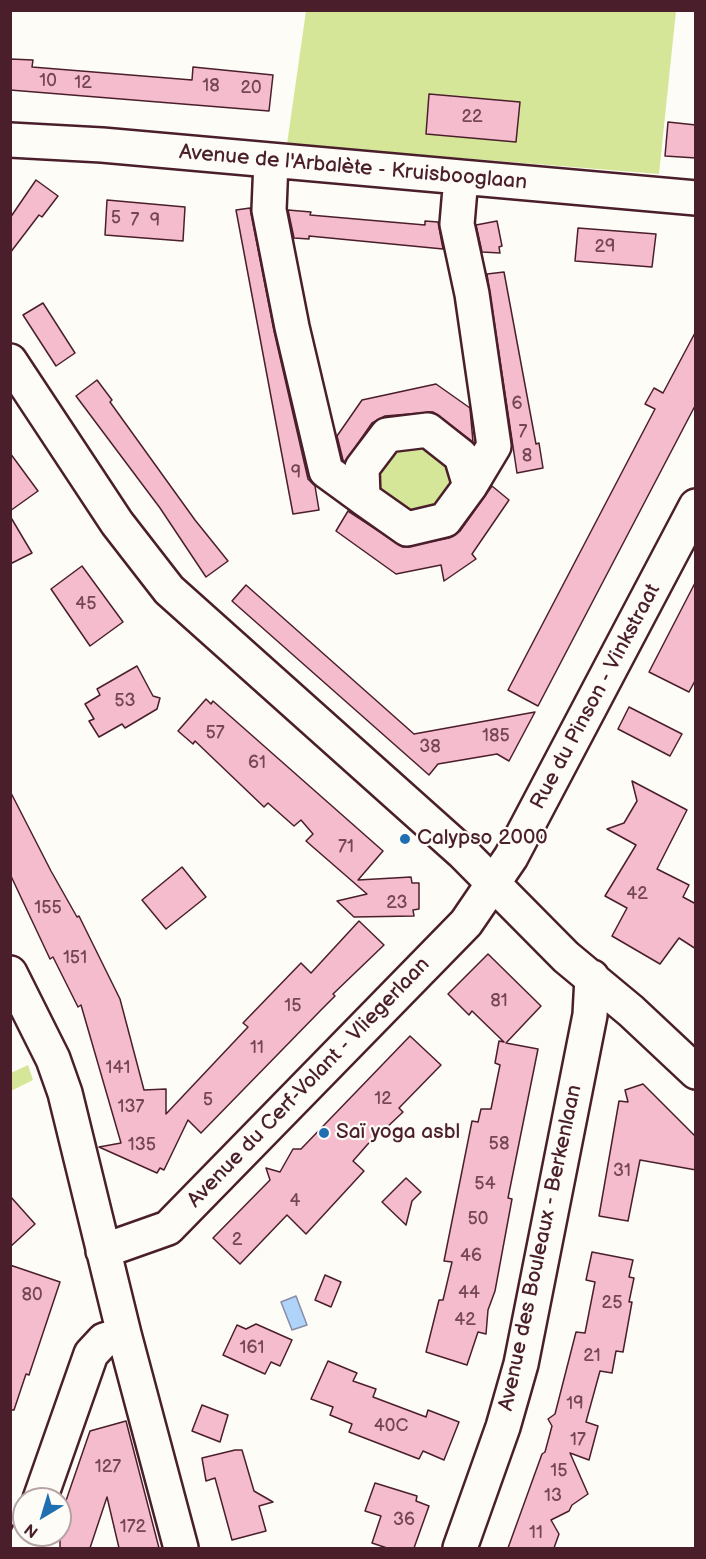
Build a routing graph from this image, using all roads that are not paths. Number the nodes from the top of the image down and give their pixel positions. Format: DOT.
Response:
graph roads {
  1 [pos="11,140"];
  2 [pos="271,161"];
  3 [pos="461,177"];
  4 [pos="696,198"];
  5 [pos="10,361"];
  6 [pos="470,486"];
  7 [pos="363,498"];
  8 [pos="696,506"];
  9 [pos="492,885"];
  10 [pos="10,973"];
  11 [pos="592,977"];
  12 [pos="696,1072"];
  13 [pos="103,1251"];
  14 [pos="124,1334"];
  15 [pos="44,1487"];
  16 [pos="181,1548"];
  17 [pos="460,1548"];
  1 -- 2 [label="street, Avenue de l'Arbalète - Kruisbooglaan"];
  2 -- 3 [label="street, Avenue de l'Arbalète - Kruisbooglaan"];
  2 -- 7 [label="street"];
  3 -- 4 [label="street, Avenue de l'Arbalète - Kruisbooglaan"];
  3 -- 6 [label="street"];
  5 -- 9 [label="street"];
  6 -- 7 [label="street"];
  6 -- 7 [label="street"];
  8 -- 9 [label="street, Rue du Pinson - Vinkstraat"];
  9 -- 11 [label="street"];
  9 -- 13 [label="street, Avenue du Cerf-Volant - Vliegerlaan"];
  10 -- 13 [label="street"];
  11 -- 12 [label="street"];
  11 -- 17 [label="street, Avenue des Bouleaux - Berkenlaan"];
  13 -- 14 [label="street"];
  14 -- 15 [label="street"];
  14 -- 16 [label="street"];
}
